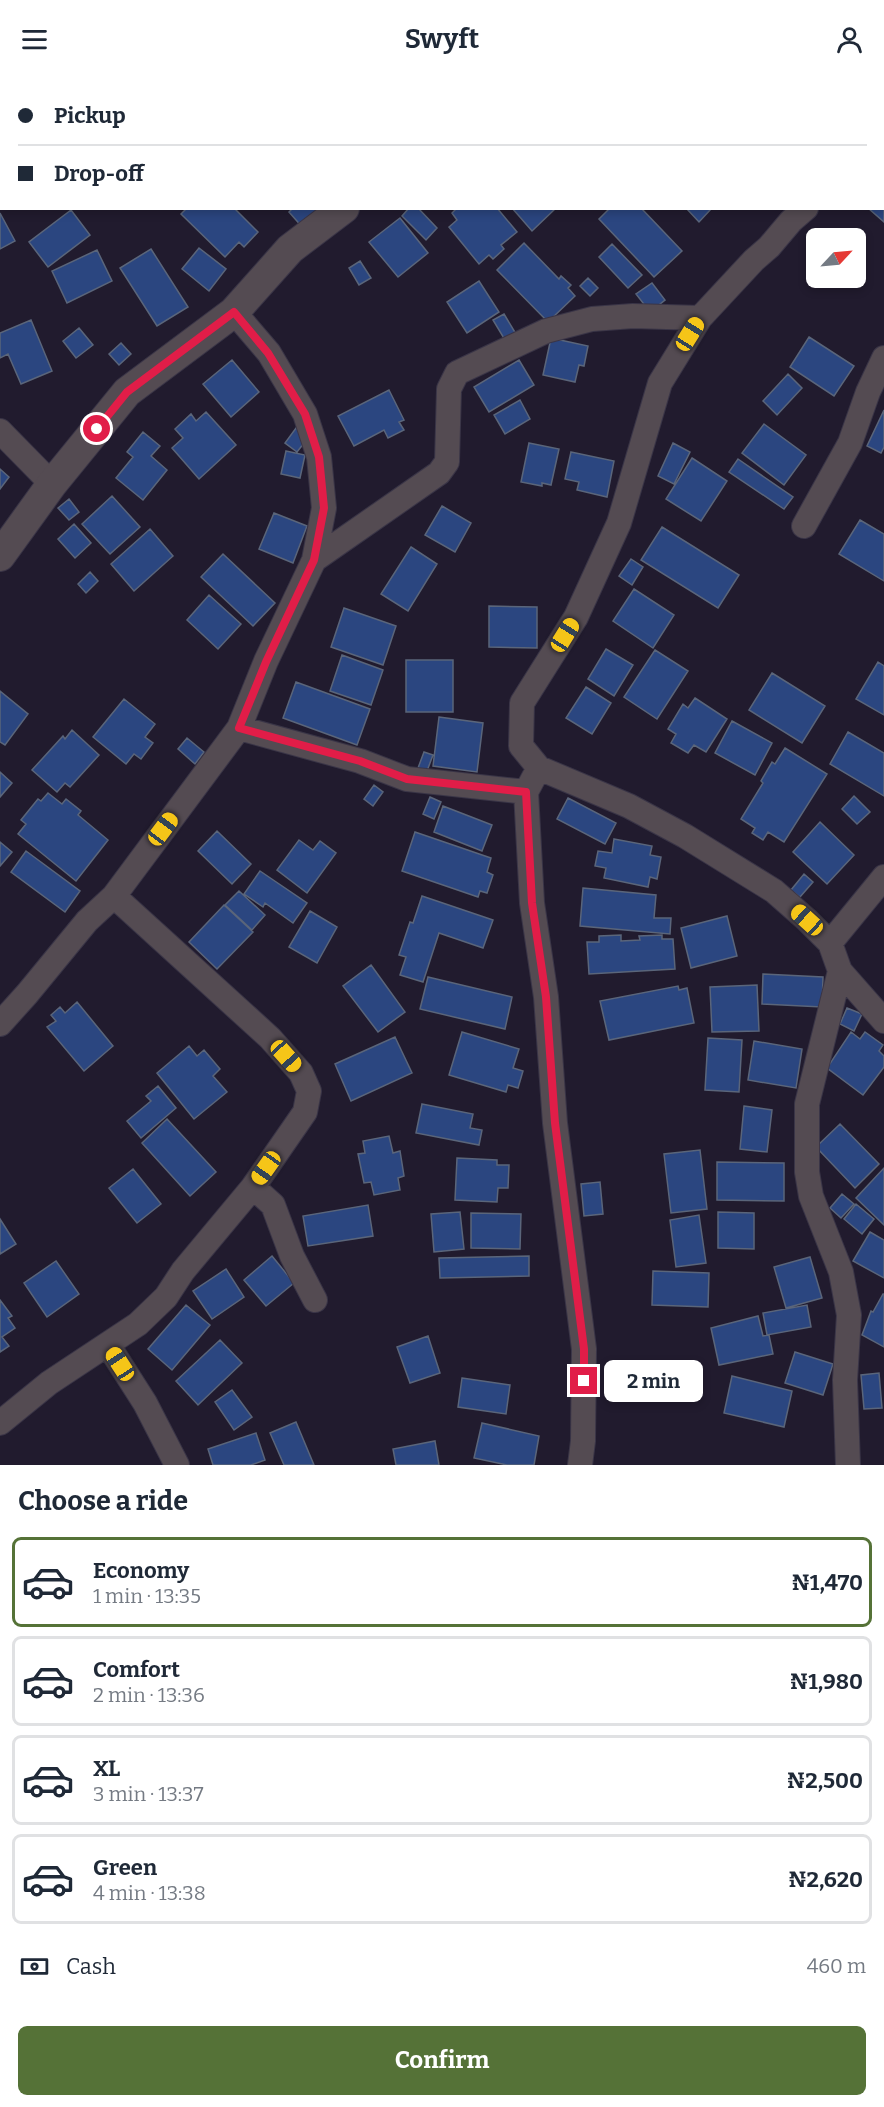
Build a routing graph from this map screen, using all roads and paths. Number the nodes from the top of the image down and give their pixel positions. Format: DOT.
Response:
graph roads {
  1 [pos="341,210"];
  2 [pos="804,210"];
  3 [pos="234,312"];
  4 [pos="700,318"];
  5 [pos="884,358"];
  6 [pos="0,431"];
  7 [pos="52,484"];
  8 [pos="804,526"];
  9 [pos="0,556"];
  10 [pos="314,560"];
  11 [pos="239,728"];
  12 [pos="539,768"];
  13 [pos="526,792"];
  14 [pos="884,877"];
  15 [pos="114,896"];
  16 [pos="830,943"];
  17 [pos="840,971"];
  18 [pos="884,1021"];
  19 [pos="0,1024"];
  20 [pos="253,1187"];
  21 [pos="315,1300"];
  22 [pos="108,1345"];
  23 [pos="0,1423"];
  24 [pos="177,1465"];
  25 [pos="580,1465"];
  26 [pos="848,1465"];
  1 -- 3 [label="street"];
  2 -- 4 [label="street"];
  3 -- 7 [label="street"];
  3 -- 10 [label="street"];
  4 -- 10 [label="street"];
  4 -- 12 [label="street"];
  5 -- 8 [label="street"];
  6 -- 7 [label="street"];
  7 -- 9 [label="street"];
  10 -- 11 [label="street"];
  11 -- 13 [label="street"];
  11 -- 15 [label="street"];
  12 -- 13 [label="street"];
  12 -- 16 [label="street"];
  13 -- 25 [label="street"];
  14 -- 16 [label="street"];
  15 -- 19 [label="street"];
  15 -- 20 [label="street"];
  16 -- 17 [label="street"];
  17 -- 18 [label="street"];
  17 -- 26 [label="street"];
  20 -- 21 [label="street"];
  20 -- 22 [label="street"];
  22 -- 23 [label="street"];
  22 -- 24 [label="street"];
}
